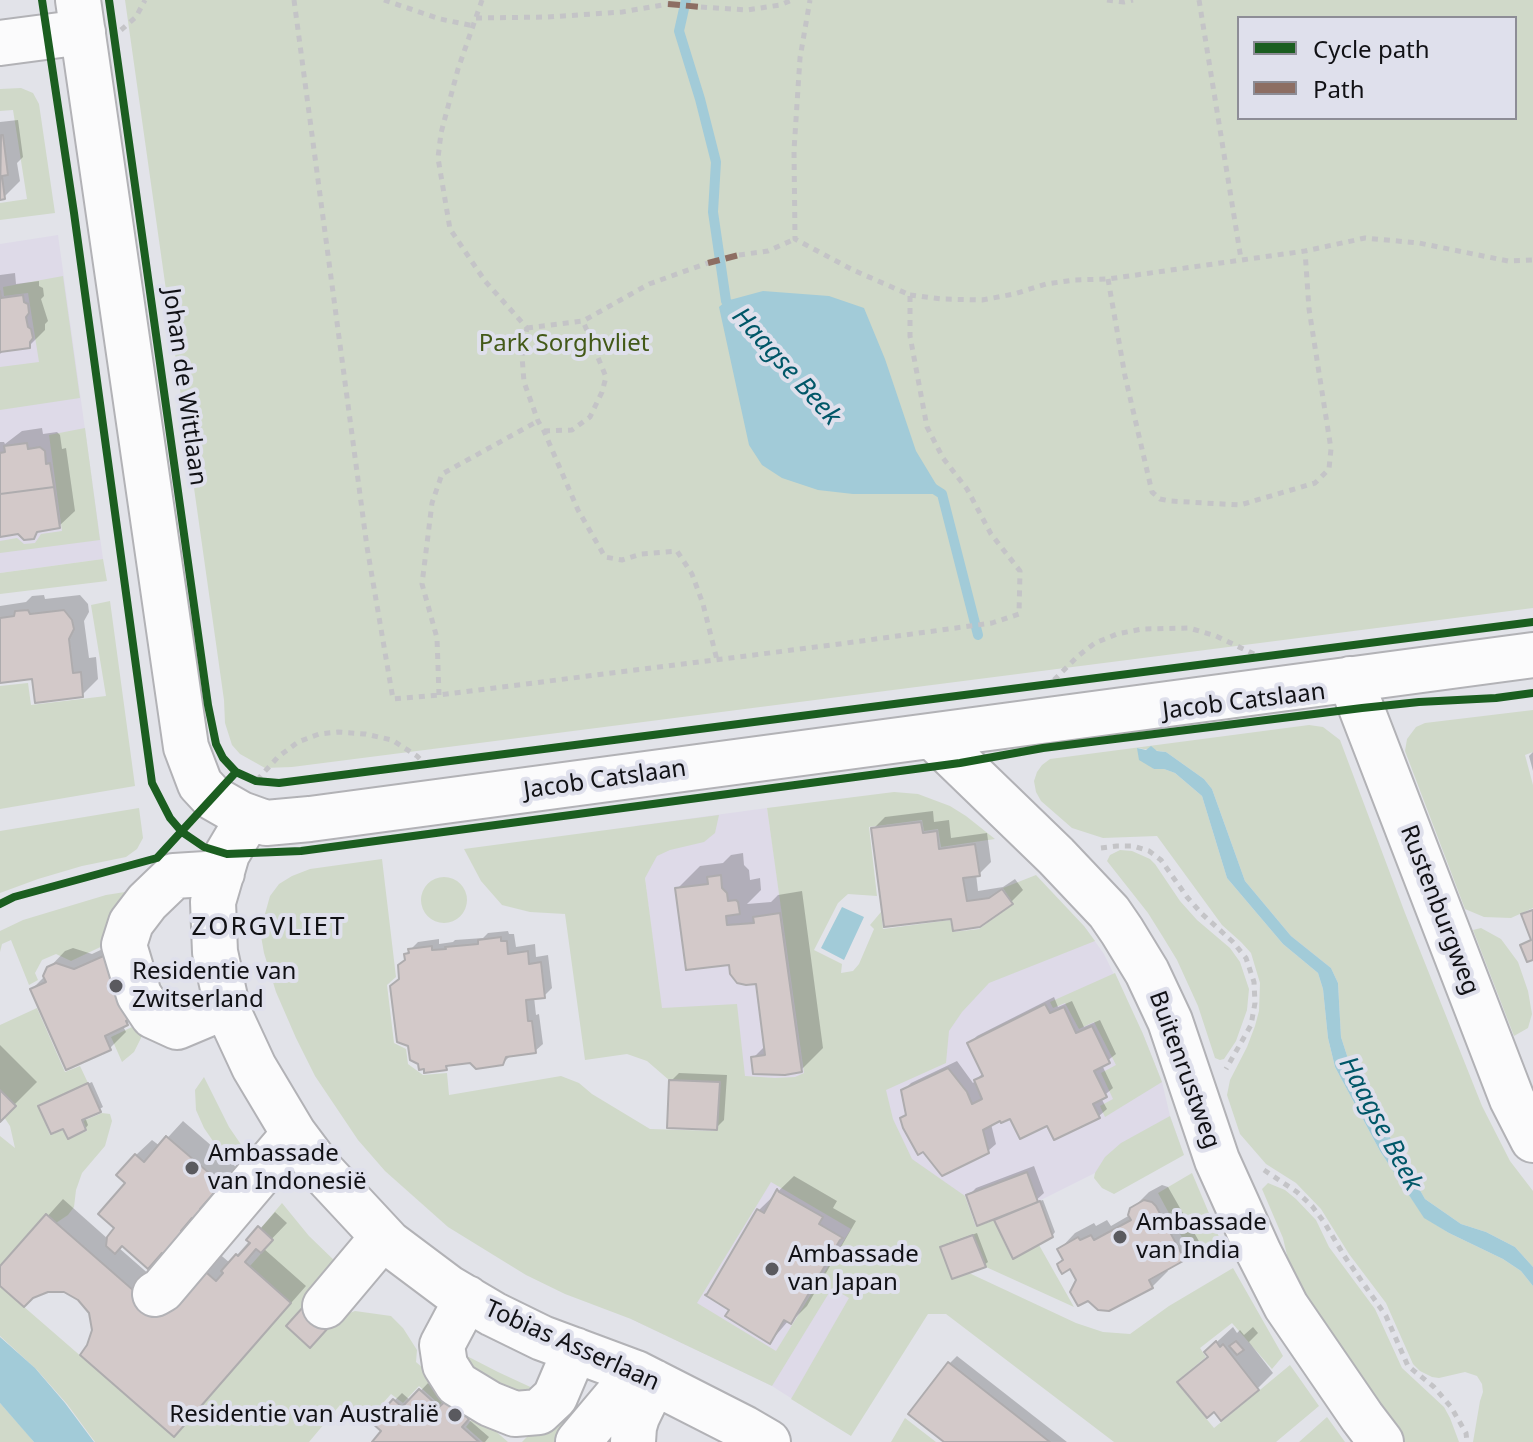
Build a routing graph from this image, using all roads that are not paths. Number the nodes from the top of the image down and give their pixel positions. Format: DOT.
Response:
graph roads {
  1 [pos="97,19"];
  2 [pos="0,43"];
  3 [pos="1533,655"];
  4 [pos="1350,679"];
  5 [pos="933,737"];
  6 [pos="244,790"];
  7 [pos="222,873"];
  8 [pos="227,1006"];
  9 [pos="294,1134"];
  10 [pos="1533,1140"];
  11 [pos="383,1237"];
  12 [pos="155,1294"];
  13 [pos="467,1298"];
  14 [pos="325,1306"];
  15 [pos="575,1350"];
  16 [pos="645,1377"];
  17 [pos="758,1440"];
  18 [pos="578,1442"];
  19 [pos="633,1442"];
  20 [pos="1381,1442"];
  1 -- 2 [label="street"];
  1 -- 6 [label="street, Johan de Wittlaan"];
  3 -- 4 [label="street, Jacob Catslaan"];
  4 -- 5 [label="street, Jacob Catslaan"];
  4 -- 10 [label="street, Rustenburgweg"];
  5 -- 6 [label="street, Jacob Catslaan"];
  5 -- 20 [label="street, Buitenrustweg"];
  6 -- 7 [label="street, Tobias Asserlaan"];
  7 -- 8 [label="street, Tobias Asserlaan"];
  7 -- 8 [label="street"];
  8 -- 9 [label="street, Tobias Asserlaan"];
  9 -- 11 [label="street, Tobias Asserlaan"];
  9 -- 12 [label="street"];
  11 -- 13 [label="street, Tobias Asserlaan"];
  11 -- 14 [label="street"];
  13 -- 15 [label="street, Tobias Asserlaan"];
  13 -- 15 [label="street"];
  15 -- 16 [label="street, Tobias Asserlaan"];
  16 -- 17 [label="street, Tobias Asserlaan"];
  16 -- 18 [label="street"];
  16 -- 19 [label="street"];
}
